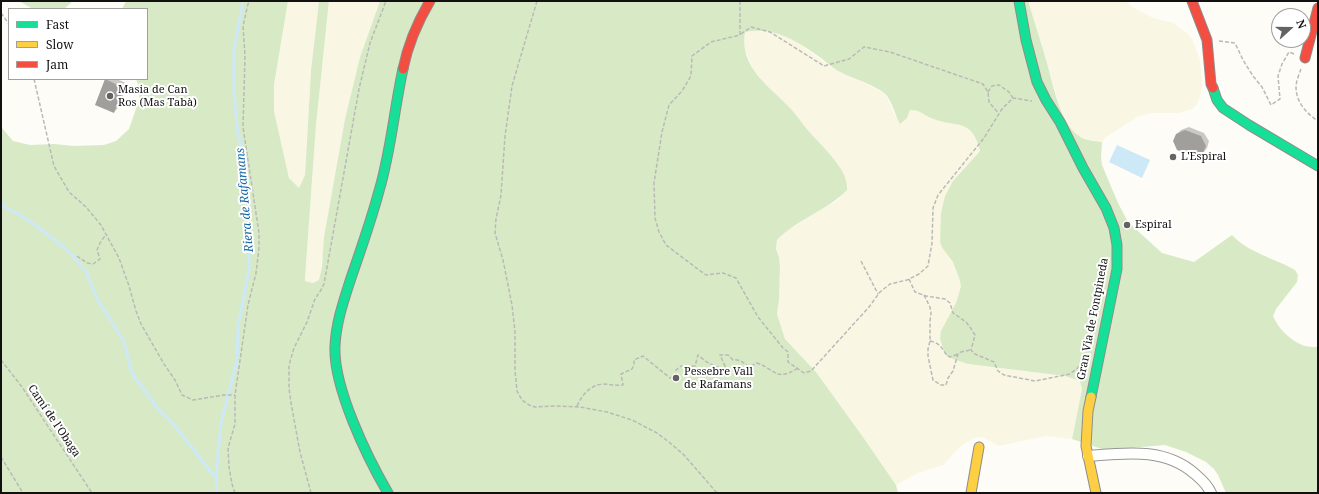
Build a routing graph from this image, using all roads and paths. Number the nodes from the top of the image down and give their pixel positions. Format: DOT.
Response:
graph roads {
  1 [pos="251,1"];
  2 [pos="386,1"];
  3 [pos="430,1"];
  4 [pos="537,1"];
  5 [pos="740,1"];
  6 [pos="1020,1"];
  7 [pos="1192,1"];
  8 [pos="1318,8"];
  9 [pos="1,13"];
  10 [pos="8,23"];
  11 [pos="740,34"];
  12 [pos="1207,40"];
  13 [pos="1304,62"];
  14 [pos="34,80"];
  15 [pos="988,92"];
  16 [pos="1013,98"];
  17 [pos="1046,100"];
  18 [pos="999,114"];
  19 [pos="1318,121"];
  20 [pos="1318,166"];
  21 [pos="106,235"];
  22 [pos="77,256"];
  23 [pos="860,262"];
  24 [pos="909,279"];
  25 [pos="878,294"];
  26 [pos="924,295"];
  27 [pos="930,341"];
  28 [pos="971,350"];
  29 [pos="958,354"];
  30 [pos="1,360"];
  31 [pos="1098,360"];
  32 [pos="798,368"];
  33 [pos="235,395"];
  34 [pos="577,406"];
  35 [pos="979,447"];
  36 [pos="1088,456"];
  37 [pos="1,457"];
  38 [pos="23,493"];
  39 [pos="92,493"];
  40 [pos="235,493"];
  41 [pos="311,493"];
  42 [pos="388,493"];
  43 [pos="717,493"];
  44 [pos="971,493"];
  45 [pos="1096,493"];
  46 [pos="1211,493"];
  1 -- 33 [label="path"];
  2 -- 41 [label="path"];
  3 -- 42 [label="street"];
  4 -- 34 [label="path"];
  5 -- 11 [label="path"];
  6 -- 17 [label="street, Gran Via de Fontpineda"];
  7 -- 12 [label="street"];
  8 -- 13 [label="street"];
  9 -- 10 [label="path"];
  11 -- 15 [label="path"];
  11 -- 32 [label="path"];
  12 -- 13 [label="path"];
  12 -- 20 [label="street"];
  13 -- 19 [label="path"];
  14 -- 21 [label="path"];
  15 -- 16 [label="path"];
  15 -- 18 [label="path"];
  16 -- 17 [label="path"];
  16 -- 18 [label="path"];
  17 -- 31 [label="street, Gran Via de Fontpineda"];
  18 -- 24 [label="path"];
  21 -- 22 [label="path"];
  21 -- 33 [label="path"];
  23 -- 25 [label="path"];
  24 -- 25 [label="path"];
  24 -- 26 [label="path"];
  25 -- 32 [label="path"];
  26 -- 27 [label="path"];
  26 -- 28 [label="path"];
  27 -- 29 [label="path"];
  27 -- 29 [label="path"];
  28 -- 29 [label="path"];
  28 -- 31 [label="path"];
  30 -- 39 [label="path, Camí de l'Obaga"];
  31 -- 36 [label="street, Gran Via de Fontpineda"];
  32 -- 34 [label="path"];
  33 -- 40 [label="path"];
  34 -- 43 [label="path"];
  35 -- 44 [label="street"];
  36 -- 45 [label="street, Gran Via de Fontpineda"];
  36 -- 46 [label="street"];
  37 -- 38 [label="path"];
}
